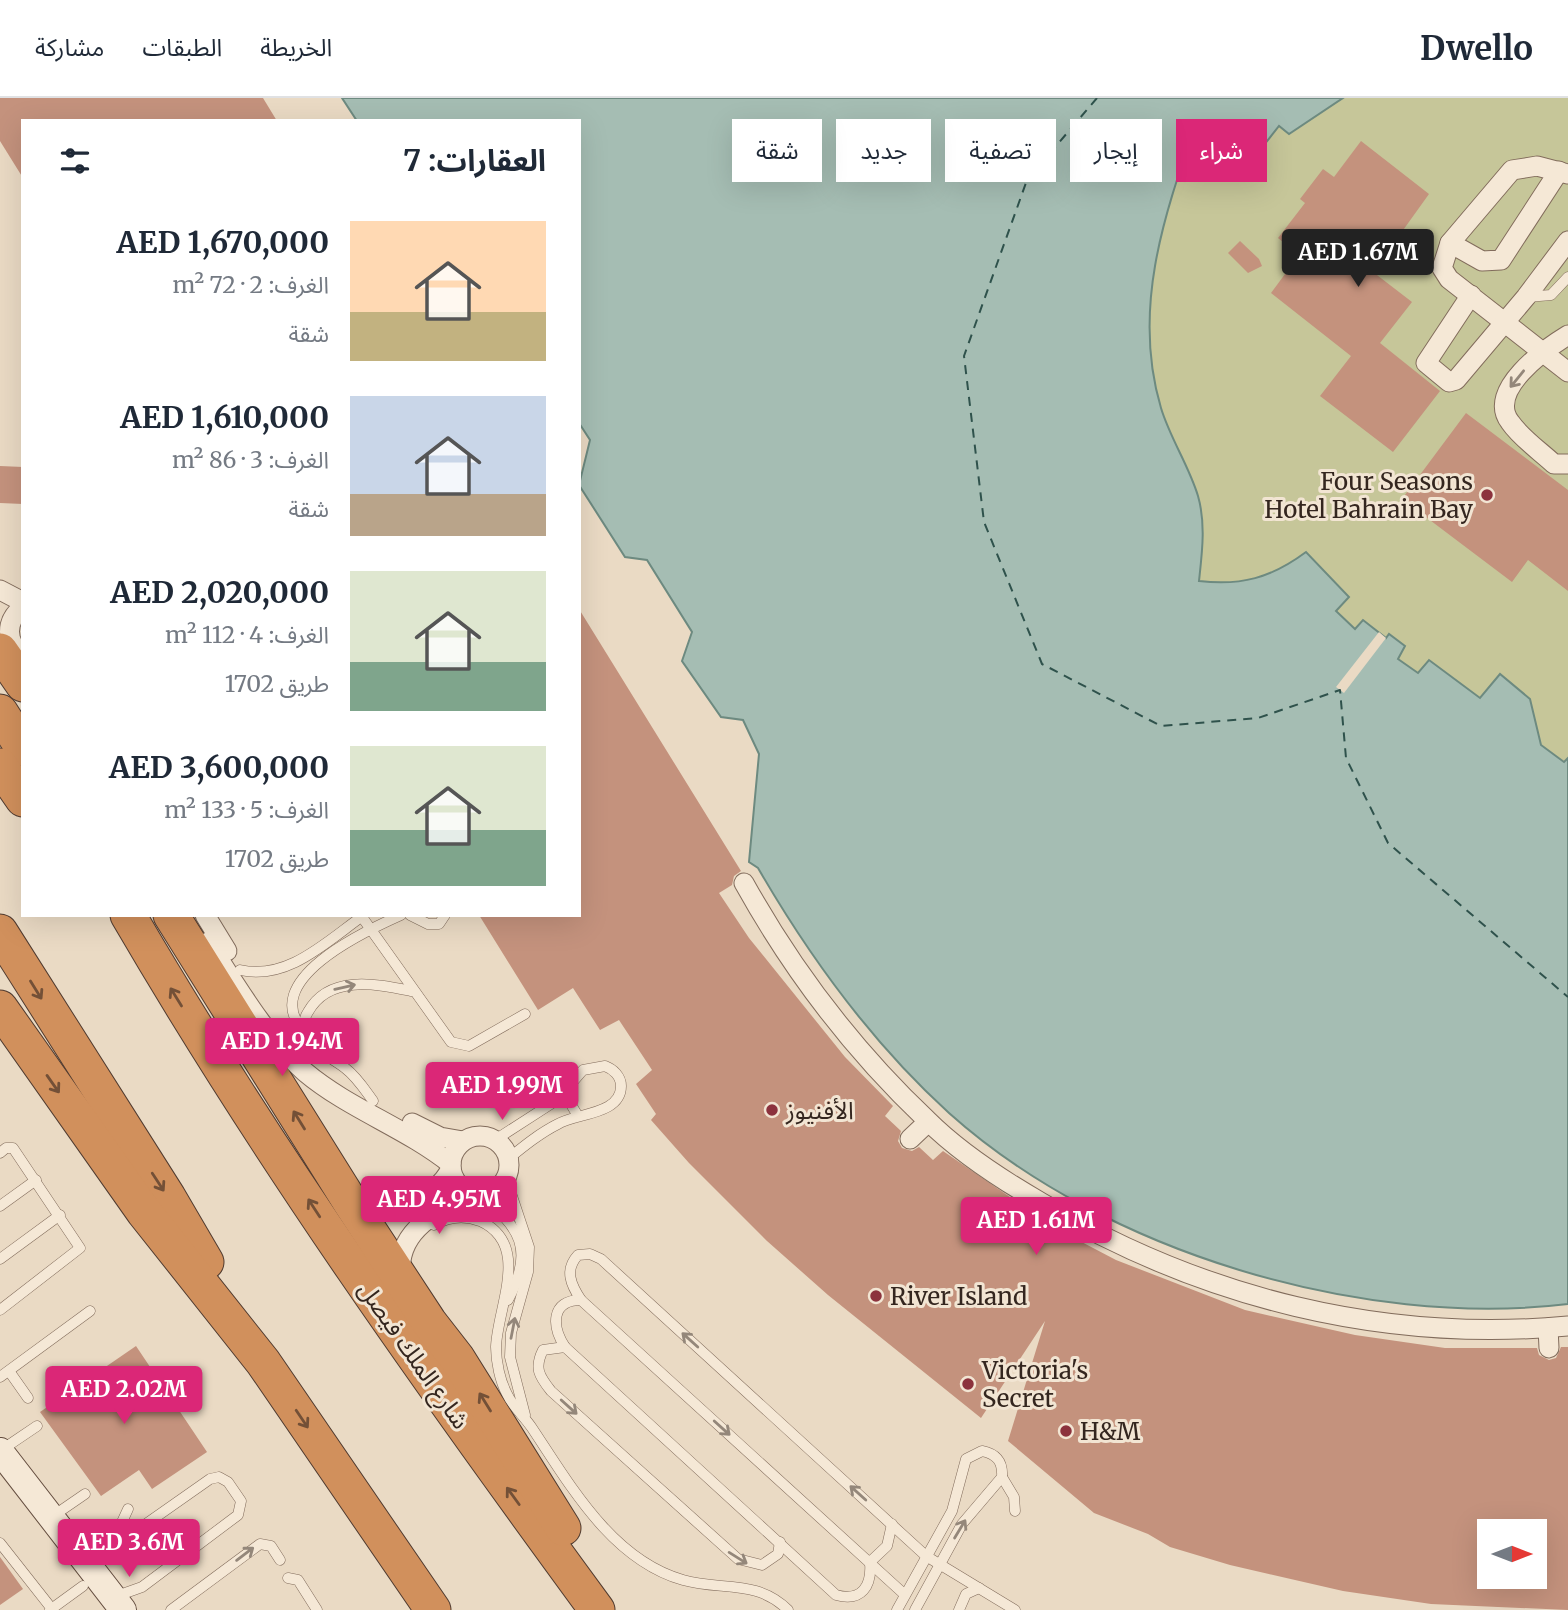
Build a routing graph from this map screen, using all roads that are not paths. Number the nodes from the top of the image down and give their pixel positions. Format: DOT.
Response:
graph roads {
  1 [pos="1563,172"];
  2 [pos="1568,241"];
  3 [pos="1450,243"];
  4 [pos="1568,277"];
  5 [pos="1471,295"];
  6 [pos="1527,297"];
  7 [pos="1505,322"];
  8 [pos="1568,335"];
  9 [pos="1539,352"];
  10 [pos="1568,372"];
  11 [pos="1568,464"];
  12 [pos="0,590"];
  13 [pos="21,604"];
  14 [pos="21,607"];
  15 [pos="3,633"];
  16 [pos="21,654"];
  17 [pos="21,679"];
  18 [pos="0,712"];
  19 [pos="21,745"];
  20 [pos="0,766"];
  21 [pos="21,796"];
  22 [pos="744,883"];
  23 [pos="129,917"];
  24 [pos="172,917"];
  25 [pos="191,917"];
  26 [pos="206,917"];
  27 [pos="362,917"];
  28 [pos="364,917"];
  29 [pos="397,917"];
  30 [pos="414,917"];
  31 [pos="444,917"];
  32 [pos="372,928"];
  33 [pos="0,932"];
  34 [pos="240,970"];
  35 [pos="411,990"];
  36 [pos="0,1008"];
  37 [pos="525,1014"];
  38 [pos="305,1032"];
  39 [pos="564,1093"];
  40 [pos="373,1101"];
  41 [pos="578,1116"];
  42 [pos="928,1122"];
  43 [pos="910,1139"];
  44 [pos="495,1140"];
  45 [pos="463,1142"];
  46 [pos="0,1153"];
  47 [pos="451,1166"];
  48 [pos="507,1169"];
  49 [pos="36,1180"];
  50 [pos="477,1194"];
  51 [pos="351,1203"];
  52 [pos="0,1206"];
  53 [pos="60,1215"];
  54 [pos="424,1227"];
  55 [pos="526,1258"];
  56 [pos="0,1259"];
  57 [pos="401,1281"];
  58 [pos="581,1300"];
  59 [pos="0,1310"];
  60 [pos="90,1311"];
  61 [pos="503,1311"];
  62 [pos="429,1322"];
  63 [pos="1555,1334"];
  64 [pos="565,1347"];
  65 [pos="263,1362"];
  66 [pos="4,1374"];
  67 [pos="28,1398"];
  68 [pos="526,1419"];
  69 [pos="37,1426"];
  70 [pos="0,1451"];
  71 [pos="0,1476"];
  72 [pos="1002,1477"];
  73 [pos="85,1494"];
  74 [pos="956,1496"];
  75 [pos="976,1507"];
  76 [pos="128,1509"];
  77 [pos="1015,1511"];
  78 [pos="52,1517"];
  79 [pos="892,1524"];
  80 [pos="121,1527"];
  81 [pos="130,1537"];
  82 [pos="780,1542"];
  83 [pos="0,1543"];
  84 [pos="926,1556"];
  85 [pos="280,1560"];
  86 [pos="870,1562"];
  87 [pos="939,1565"];
  88 [pos="88,1571"];
  89 [pos="288,1578"];
  90 [pos="979,1588"];
  91 [pos="904,1594"];
  92 [pos="112,1606"];
  93 [pos="51,1610"];
  94 [pos="171,1610"];
  95 [pos="317,1610"];
  96 [pos="433,1610"];
  97 [pos="597,1610"];
  98 [pos="604,1610"];
  99 [pos="788,1610"];
  100 [pos="897,1610"];
  101 [pos="915,1610"];
  102 [pos="959,1610"];
  103 [pos="1015,1610"];
  1 -- 3 [label="street"];
  1 -- 3 [label="street"];
  2 -- 6 [label="street"];
  3 -- 5 [label="street"];
  4 -- 6 [label="lane"];
  5 -- 7 [label="street"];
  5 -- 7 [label="street"];
  6 -- 7 [label="street"];
  7 -- 9 [label="street"];
  8 -- 9 [label="street"];
  9 -- 10 [label="street"];
  9 -- 11 [label="street, one-way"];
  12 -- 13 [label="street"];
  14 -- 15 [label="street"];
  15 -- 16 [label="street"];
  15 -- 17 [label="highway"];
  18 -- 19 [label="highway"];
  20 -- 21 [label="highway"];
  22 -- 42 [label="street"];
  97 -- 23 [label="highway, شارع الملك فيصل, one-way"];
  51 -- 24 [label="highway, one-way"];
  25 -- 47 [label="street"];
  26 -- 34 [label="street"];
  27 -- 34 [label="lane"];
  28 -- 32 [label="lane"];
  29 -- 32 [label="lane"];
  30 -- 31 [label="lane"];
  32 -- 35 [label="lane"];
  32 -- 38 [label="lane"];
  33 -- 65 [label="highway, one-way"];
  34 -- 40 [label="street"];
  35 -- 37 [label="lane"];
  38 -- 35 [label="lane, one-way"];
  36 -- 65 [label="highway, one-way"];
  38 -- 40 [label="lane"];
  39 -- 41 [label="lane"];
  39 -- 41 [label="lane"];
  39 -- 44 [label="lane"];
  40 -- 45 [label="street"];
  41 -- 48 [label="lane"];
  42 -- 43 [label="street"];
  42 -- 63 [label="street"];
  44 -- 45 [label="street"];
  44 -- 48 [label="street"];
  45 -- 47 [label="street"];
  46 -- 49 [label="lane"];
  47 -- 50 [label="street"];
  47 -- 51 [label="street"];
  48 -- 50 [label="street"];
  48 -- 55 [label="lane"];
  49 -- 52 [label="lane"];
  49 -- 53 [label="lane"];
  50 -- 54 [label="street"];
  50 -- 55 [label="lane"];
  51 -- 57 [label="highway"];
  53 -- 56 [label="lane"];
  53 -- 59 [label="lane"];
  54 -- 57 [label="street"];
  54 -- 61 [label="lane"];
  54 -- 62 [label="lane"];
  55 -- 61 [label="lane"];
  68 -- 55 [label="lane, one-way"];
  57 -- 62 [label="highway"];
  58 -- 64 [label="lane"];
  79 -- 58 [label="lane, one-way"];
  58 -- 86 [label="lane, one-way"];
  60 -- 66 [label="lane"];
  61 -- 68 [label="lane"];
  98 -- 62 [label="highway, one-way"];
  64 -- 82 [label="lane"];
  64 -- 82 [label="lane, one-way"];
  65 -- 96 [label="highway, one-way"];
  66 -- 67 [label="lane"];
  68 -- 99 [label="lane"];
  69 -- 70 [label="lane"];
  70 -- 78 [label="street"];
  71 -- 88 [label="street"];
  72 -- 74 [label="lane"];
  72 -- 75 [label="lane"];
  72 -- 77 [label="lane"];
  73 -- 78 [label="lane"];
  74 -- 75 [label="lane"];
  74 -- 84 [label="lane"];
  87 -- 75 [label="lane, one-way"];
  76 -- 80 [label="lane"];
  78 -- 88 [label="street"];
  79 -- 84 [label="lane"];
  79 -- 86 [label="lane"];
  80 -- 81 [label="lane"];
  80 -- 88 [label="lane"];
  81 -- 88 [label="lane"];
  81 -- 92 [label="lane"];
  82 -- 86 [label="lane"];
  83 -- 93 [label="lane"];
  84 -- 87 [label="lane"];
  84 -- 91 [label="lane"];
  94 -- 85 [label="lane, one-way"];
  86 -- 91 [label="lane"];
  87 -- 90 [label="lane"];
  87 -- 101 [label="lane"];
  88 -- 92 [label="street"];
  88 -- 93 [label="lane"];
  89 -- 95 [label="lane"];
  90 -- 102 [label="lane"];
  90 -- 103 [label="lane"];
  91 -- 100 [label="lane"];
}
